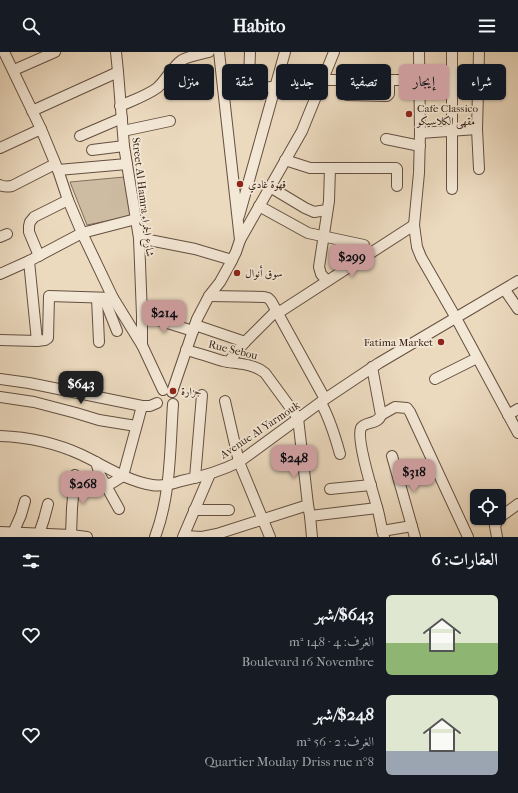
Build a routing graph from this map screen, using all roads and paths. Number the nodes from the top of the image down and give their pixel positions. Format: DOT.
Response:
graph roads {
  1 [pos="4,52"];
  2 [pos="55,52"];
  3 [pos="116,52"];
  4 [pos="209,52"];
  5 [pos="219,52"];
  6 [pos="250,52"];
  7 [pos="285,52"];
  8 [pos="334,52"];
  9 [pos="419,52"];
  10 [pos="452,52"];
  11 [pos="479,52"];
  12 [pos="39,55"];
  13 [pos="250,64"];
  14 [pos="419,64"];
  15 [pos="328,67"];
  16 [pos="14,70"];
  17 [pos="118,72"];
  18 [pos="222,79"];
  19 [pos="268,86"];
  20 [pos="275,86"];
  21 [pos="224,100"];
  22 [pos="315,100"];
  23 [pos="420,100"];
  24 [pos="120,106"];
  25 [pos="32,111"];
  26 [pos="122,118"];
  27 [pos="170,121"];
  28 [pos="41,129"];
  29 [pos="477,129"];
  30 [pos="123,131"];
  31 [pos="452,132"];
  32 [pos="420,133"];
  33 [pos="80,136"];
  34 [pos="386,139"];
  35 [pos="124,146"];
  36 [pos="420,146"];
  37 [pos="0,148"];
  38 [pos="92,150"];
  39 [pos="285,160"];
  40 [pos="127,164"];
  41 [pos="57,167"];
  42 [pos="330,168"];
  43 [pos="479,169"];
  44 [pos="0,185"];
  45 [pos="397,186"];
  46 [pos="270,187"];
  47 [pos="452,189"];
  48 [pos="68,200"];
  49 [pos="259,206"];
  50 [pos="327,210"];
  51 [pos="136,219"];
  52 [pos="238,221"];
  53 [pos="414,225"];
  54 [pos="82,233"];
  55 [pos="324,236"];
  56 [pos="139,238"];
  57 [pos="240,240"];
  58 [pos="364,245"];
  59 [pos="39,256"];
  60 [pos="232,260"];
  61 [pos="29,261"];
  62 [pos="0,274"];
  63 [pos="327,280"];
  64 [pos="518,281"];
  65 [pos="505,290"];
  66 [pos="49,296"];
  67 [pos="209,296"];
  68 [pos="32,297"];
  69 [pos="105,298"];
  70 [pos="518,309"];
  71 [pos="277,311"];
  72 [pos="142,315"];
  73 [pos="456,318"];
  74 [pos="194,328"];
  75 [pos="117,331"];
  76 [pos="0,340"];
  77 [pos="36,340"];
  78 [pos="99,342"];
  79 [pos="245,342"];
  80 [pos="142,345"];
  81 [pos="186,350"];
  82 [pos="477,358"];
  83 [pos="228,362"];
  84 [pos="372,367"];
  85 [pos="0,379"];
  86 [pos="435,379"];
  87 [pos="167,391"];
  88 [pos="202,395"];
  89 [pos="0,397"];
  90 [pos="224,401"];
  91 [pos="323,401"];
  92 [pos="157,402"];
  93 [pos="173,404"];
  94 [pos="142,406"];
  95 [pos="518,409"];
  96 [pos="381,415"];
  97 [pos="508,415"];
  98 [pos="298,418"];
  99 [pos="136,426"];
  100 [pos="518,433"];
  101 [pos="0,436"];
  102 [pos="340,454"];
  103 [pos="392,456"];
  104 [pos="96,462"];
  105 [pos="239,462"];
  106 [pos="210,474"];
  107 [pos="75,475"];
  108 [pos="123,476"];
  109 [pos="195,478"];
  110 [pos="106,485"];
  111 [pos="168,485"];
  112 [pos="371,485"];
  113 [pos="330,489"];
  114 [pos="25,501"];
  115 [pos="48,504"];
  116 [pos="518,504"];
  117 [pos="378,508"];
  118 [pos="119,509"];
  119 [pos="194,510"];
  120 [pos="228,510"];
  121 [pos="309,510"];
  122 [pos="506,513"];
  123 [pos="262,520"];
  124 [pos="496,525"];
  125 [pos="412,526"];
  126 [pos="1,534"];
  127 [pos="17,534"];
  128 [pos="39,534"];
  129 [pos="71,535"];
  130 [pos="217,536"];
  131 [pos="381,536"];
  132 [pos="87,537"];
  133 [pos="155,537"];
  134 [pos="183,537"];
  135 [pos="202,537"];
  136 [pos="270,537"];
  137 [pos="312,537"];
  138 [pos="415,537"];
  139 [pos="468,537"];
  140 [pos="497,537"];
  1 -- 16 [label="street"];
  2 -- 12 [label="street"];
  3 -- 17 [label="street, Street Al Hamra شارع الحمراء"];
  4 -- 24 [label="street"];
  5 -- 18 [label="street"];
  6 -- 13 [label="street"];
  7 -- 20 [label="street"];
  8 -- 15 [label="street"];
  9 -- 14 [label="street"];
  10 -- 31 [label="street"];
  11 -- 29 [label="street"];
  12 -- 16 [label="street"];
  16 -- 25 [label="street"];
  17 -- 24 [label="street, Street Al Hamra شارع الحمراء"];
  17 -- 25 [label="street"];
  19 -- 20 [label="street"];
  20 -- 52 [label="street"];
  21 -- 52 [label="street"];
  22 -- 39 [label="street"];
  23 -- 32 [label="street"];
  24 -- 26 [label="street, Street Al Hamra شارع الحمراء"];
  25 -- 28 [label="street"];
  26 -- 30 [label="street, Street Al Hamra شارع الحمراء"];
  26 -- 33 [label="street"];
  27 -- 30 [label="street"];
  28 -- 37 [label="street"];
  28 -- 41 [label="street"];
  29 -- 31 [label="street"];
  29 -- 43 [label="street"];
  30 -- 35 [label="street, Street Al Hamra شارع الحمراء"];
  31 -- 32 [label="street"];
  31 -- 47 [label="street"];
  32 -- 36 [label="street"];
  34 -- 36 [label="street"];
  35 -- 38 [label="street"];
  35 -- 40 [label="street, Street Al Hamra شارع الحمراء"];
  36 -- 53 [label="street"];
  39 -- 42 [label="street"];
  39 -- 46 [label="street"];
  40 -- 41 [label="street"];
  40 -- 51 [label="street, Street Al Hamra شارع الحمراء"];
  41 -- 44 [label="street"];
  41 -- 48 [label="street"];
  42 -- 45 [label="street"];
  42 -- 50 [label="street"];
  46 -- 49 [label="street"];
  46 -- 50 [label="street"];
  48 -- 54 [label="street"];
  48 -- 59 [label="street"];
  49 -- 55 [label="street"];
  49 -- 57 [label="street"];
  50 -- 55 [label="street"];
  51 -- 54 [label="street"];
  51 -- 56 [label="street, Street Al Hamra شارع الحمراء"];
  52 -- 57 [label="street"];
  53 -- 63 [label="street"];
  53 -- 73 [label="street"];
  54 -- 59 [label="street"];
  54 -- 69 [label="street"];
  55 -- 58 [label="street"];
  55 -- 63 [label="street"];
  56 -- 60 [label="street"];
  56 -- 72 [label="street, Street Al Hamra شارع الحمراء"];
  57 -- 60 [label="street"];
  59 -- 61 [label="street"];
  60 -- 67 [label="street"];
  61 -- 62 [label="street"];
  61 -- 68 [label="street"];
  63 -- 71 [label="street"];
  64 -- 65 [label="street, Avenue Al Yarmouk"];
  65 -- 70 [label="street"];
  65 -- 73 [label="street, Avenue Al Yarmouk"];
  66 -- 68 [label="street"];
  66 -- 69 [label="street"];
  66 -- 77 [label="street"];
  67 -- 71 [label="street"];
  67 -- 74 [label="street"];
  68 -- 77 [label="street"];
  69 -- 75 [label="street"];
  69 -- 78 [label="street"];
  69 -- 80 [label="street"];
  71 -- 79 [label="street"];
  71 -- 91 [label="street"];
  72 -- 74 [label="street"];
  72 -- 80 [label="street, Street Al Hamra شارع الحمراء"];
  73 -- 82 [label="street"];
  73 -- 84 [label="street, Avenue Al Yarmouk"];
  74 -- 79 [label="street"];
  74 -- 81 [label="street"];
  76 -- 77 [label="street"];
  79 -- 83 [label="street"];
  80 -- 87 [label="street, Street Al Hamra شارع الحمراء"];
  81 -- 83 [label="street, Rue Sebou"];
  81 -- 87 [label="street"];
  82 -- 86 [label="street"];
  82 -- 97 [label="street"];
  83 -- 98 [label="street, Rue Sebou"];
  84 -- 91 [label="street, Avenue Al Yarmouk"];
  84 -- 96 [label="street"];
  85 -- 94 [label="street"];
  87 -- 92 [label="street"];
  87 -- 93 [label="street"];
  88 -- 109 [label="street"];
  89 -- 99 [label="street"];
  90 -- 105 [label="street"];
  91 -- 98 [label="street, Avenue Al Yarmouk"];
  91 -- 102 [label="street"];
  92 -- 93 [label="street"];
  92 -- 94 [label="street"];
  93 -- 111 [label="street"];
  94 -- 99 [label="street"];
  95 -- 97 [label="street"];
  96 -- 112 [label="street"];
  96 -- 139 [label="street"];
  97 -- 100 [label="street"];
  98 -- 105 [label="street, Avenue Al Yarmouk"];
  98 -- 121 [label="street"];
  99 -- 108 [label="street"];
  101 -- 104 [label="street, Avenue Al Yarmouk"];
  103 -- 125 [label="street"];
  104 -- 108 [label="street, Avenue Al Yarmouk"];
  104 -- 110 [label="street"];
  105 -- 106 [label="street, Avenue Al Yarmouk"];
  105 -- 123 [label="street"];
  106 -- 109 [label="street, Avenue Al Yarmouk"];
  106 -- 119 [label="street"];
  107 -- 129 [label="street"];
  108 -- 110 [label="street"];
  108 -- 111 [label="street, Avenue Al Yarmouk"];
  109 -- 111 [label="street, Avenue Al Yarmouk"];
  110 -- 118 [label="street"];
  111 -- 133 [label="street"];
  112 -- 113 [label="street"];
  112 -- 117 [label="street"];
  114 -- 127 [label="street"];
  115 -- 128 [label="street"];
  116 -- 122 [label="street"];
  117 -- 121 [label="street"];
  117 -- 131 [label="street"];
  119 -- 120 [label="street"];
  119 -- 134 [label="street"];
  121 -- 123 [label="street"];
  121 -- 137 [label="street"];
  123 -- 130 [label="street"];
  123 -- 136 [label="street"];
  124 -- 140 [label="street"];
  125 -- 131 [label="street"];
  125 -- 138 [label="street"];
  126 -- 127 [label="street"];
  127 -- 128 [label="street"];
  128 -- 129 [label="street"];
  129 -- 132 [label="street"];
  130 -- 135 [label="street"];
  134 -- 135 [label="street"];
}
